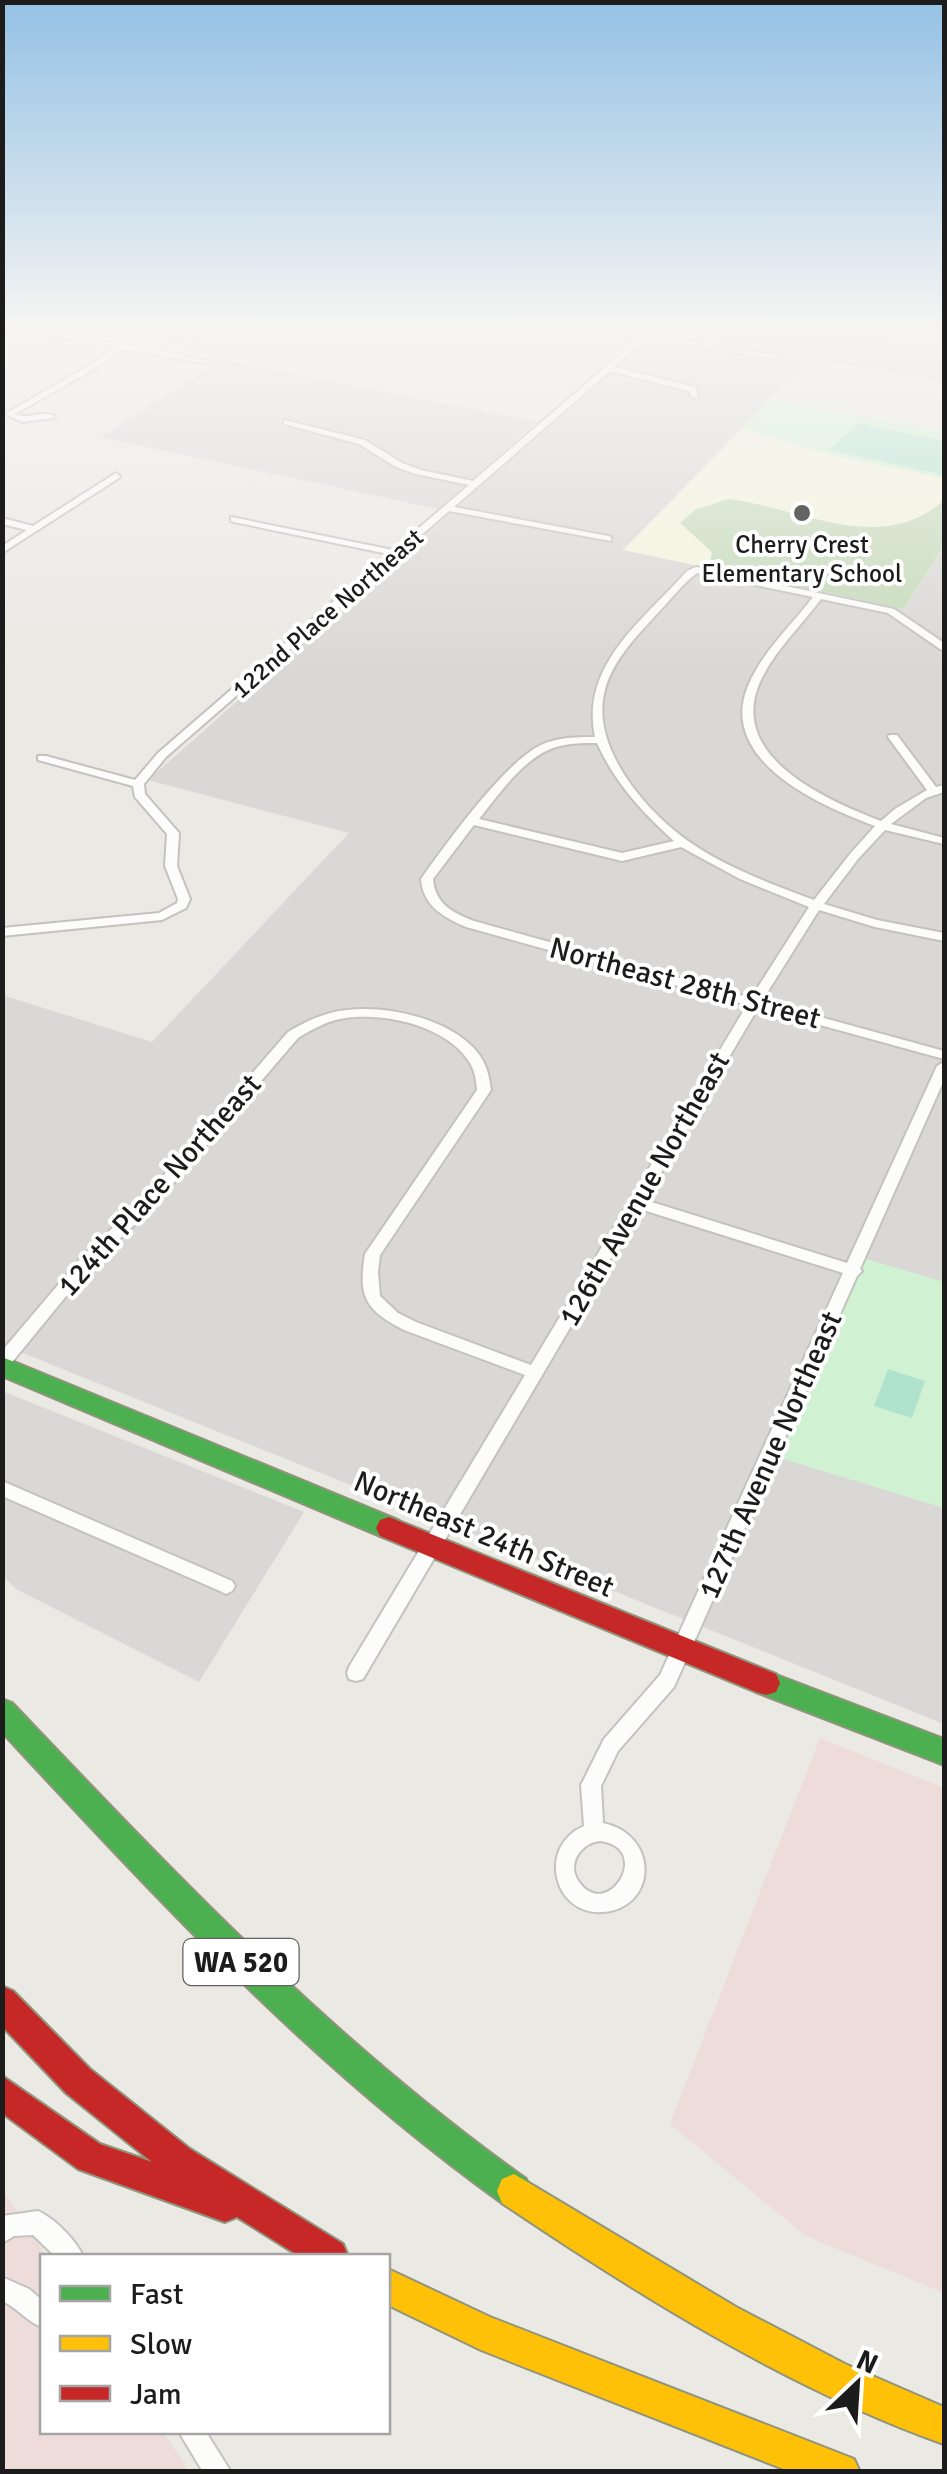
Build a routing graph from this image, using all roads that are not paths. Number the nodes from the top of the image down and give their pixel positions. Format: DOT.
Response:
graph roads {
  1 [pos="362,442"];
  2 [pos="524,442"];
  3 [pos="116,476"];
  4 [pos="477,484"];
  5 [pos="448,508"];
  6 [pos="234,519"];
  7 [pos="2,522"];
  8 [pos="34,529"];
  9 [pos="608,539"];
  10 [pos="2,550"];
  11 [pos="396,553"];
  12 [pos="819,596"];
  13 [pos="944,647"];
  14 [pos="894,737"];
  15 [pos="598,740"];
  16 [pos="42,758"];
  17 [pos="138,784"];
  18 [pos="939,789"];
  19 [pos="474,821"];
  20 [pos="882,827"];
  21 [pos="683,842"];
  22 [pos="944,842"];
  23 [pos="815,907"];
  24 [pos="2,932"];
  25 [pos="944,937"];
  26 [pos="754,1002"];
  27 [pos="944,1055"];
  28 [pos="944,1066"];
  29 [pos="634,1202"];
  30 [pos="854,1271"];
  31 [pos="2,1364"];
  32 [pos="536,1373"];
  33 [pos="2,1488"];
  34 [pos="433,1546"];
  35 [pos="226,1586"];
  36 [pos="682,1650"];
  37 [pos="356,1672"];
  38 [pos="2,1712"];
  39 [pos="944,1752"];
  40 [pos="594,1832"];
  41 [pos="2,2002"];
  42 [pos="2,2092"];
  43 [pos="270,2221"];
  44 [pos="2,2232"];
  45 [pos="68,2254"];
  46 [pos="328,2254"];
  47 [pos="390,2287"];
  48 [pos="2,2289"];
  49 [pos="40,2313"];
  50 [pos="944,2426"];
  51 [pos="192,2434"];
  52 [pos="219,2472"];
  53 [pos="841,2472"];
  1 -- 4 [label="street"];
  2 -- 4 [label="street, 122nd Place Northeast"];
  3 -- 8 [label="street"];
  4 -- 5 [label="street, 122nd Place Northeast"];
  5 -- 9 [label="street"];
  5 -- 11 [label="street, 122nd Place Northeast"];
  6 -- 11 [label="street"];
  7 -- 8 [label="street"];
  8 -- 10 [label="street"];
  11 -- 17 [label="street, 122nd Place Northeast"];
  12 -- 13 [label="street"];
  12 -- 15 [label="street"];
  12 -- 20 [label="street"];
  14 -- 18 [label="street, 126th Avenue Northeast"];
  15 -- 19 [label="street"];
  15 -- 21 [label="street"];
  16 -- 17 [label="street"];
  17 -- 24 [label="street"];
  18 -- 20 [label="street, 126th Avenue Northeast"];
  19 -- 21 [label="street"];
  19 -- 26 [label="street, Northeast 28th Street"];
  20 -- 22 [label="street"];
  20 -- 23 [label="street, 126th Avenue Northeast"];
  21 -- 23 [label="street"];
  23 -- 25 [label="street"];
  23 -- 26 [label="street, 126th Avenue Northeast"];
  26 -- 27 [label="street, Northeast 28th Street"];
  26 -- 29 [label="street, 126th Avenue Northeast"];
  28 -- 30 [label="street, 127th Avenue Northeast"];
  29 -- 30 [label="street"];
  29 -- 32 [label="street, 126th Avenue Northeast"];
  30 -- 36 [label="street, 127th Avenue Northeast"];
  31 -- 32 [label="street, 124th Place Northeast"];
  31 -- 34 [label="main road, Northeast 24th Street"];
  32 -- 34 [label="street, 126th Avenue Northeast"];
  33 -- 35 [label="street"];
  34 -- 36 [label="main road, Northeast 24th Street"];
  34 -- 37 [label="street, 126th Avenue Northeast"];
  36 -- 39 [label="main road, Northeast 24th Street"];
  36 -- 40 [label="street, 127th Avenue Northeast"];
  38 -- 50 [label="main road, WA 520"];
  41 -- 43 [label="main road"];
  42 -- 43 [label="main road"];
  43 -- 46 [label="main road"];
  44 -- 45 [label="street"];
  47 -- 53 [label="main road"];
  48 -- 49 [label="street"];
  51 -- 52 [label="street"];
}
